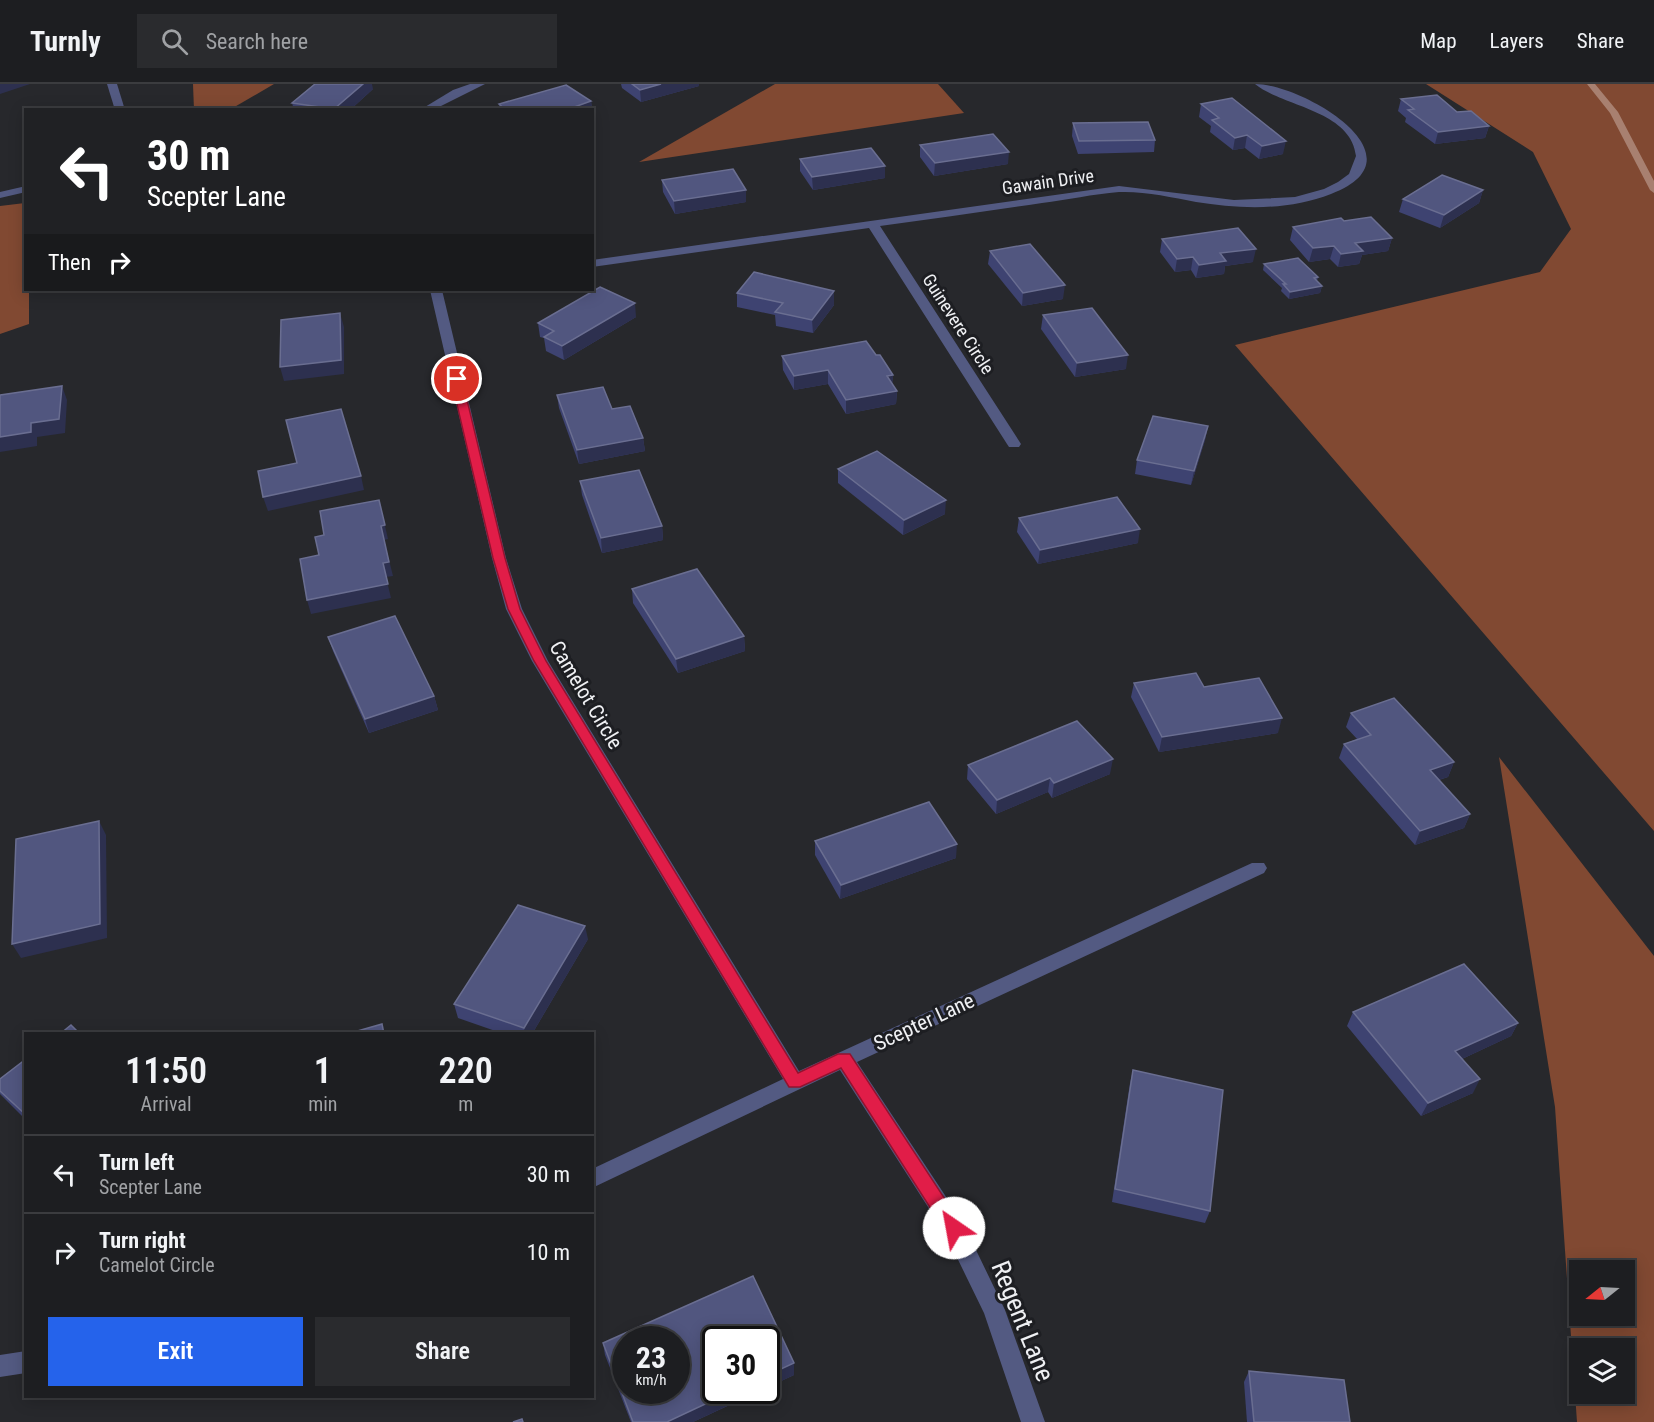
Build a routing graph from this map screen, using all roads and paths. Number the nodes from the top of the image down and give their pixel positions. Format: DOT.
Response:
graph roads {
  1 [pos="112,84"];
  2 [pos="480,84"];
  3 [pos="1260,84"];
  4 [pos="119,108"];
  5 [pos="429,108"];
  6 [pos="24,189"];
  7 [pos="0,195"];
  8 [pos="872,223"];
  9 [pos="594,264"];
  10 [pos="435,291"];
  11 [pos="1014,444"];
  12 [pos="1258,868"];
  13 [pos="844,1059"];
  14 [pos="795,1082"];
  15 [pos="594,1178"];
  16 [pos="24,1362"];
  17 [pos="0,1366"];
  18 [pos="1033,1422"];
  1 -- 4 [label="street"];
  2 -- 5 [label="street"];
  3 -- 8 [label="street, Gawain Drive"];
  6 -- 7 [label="street"];
  8 -- 9 [label="street, Gawain Drive"];
  8 -- 11 [label="street, Guinevere Circle"];
  10 -- 14 [label="street, Camelot Circle"];
  12 -- 13 [label="street, Scepter Lane"];
  13 -- 14 [label="street, Scepter Lane"];
  13 -- 18 [label="street, Regent Lane"];
  14 -- 15 [label="street, Scepter Lane"];
  16 -- 17 [label="street"];
}
